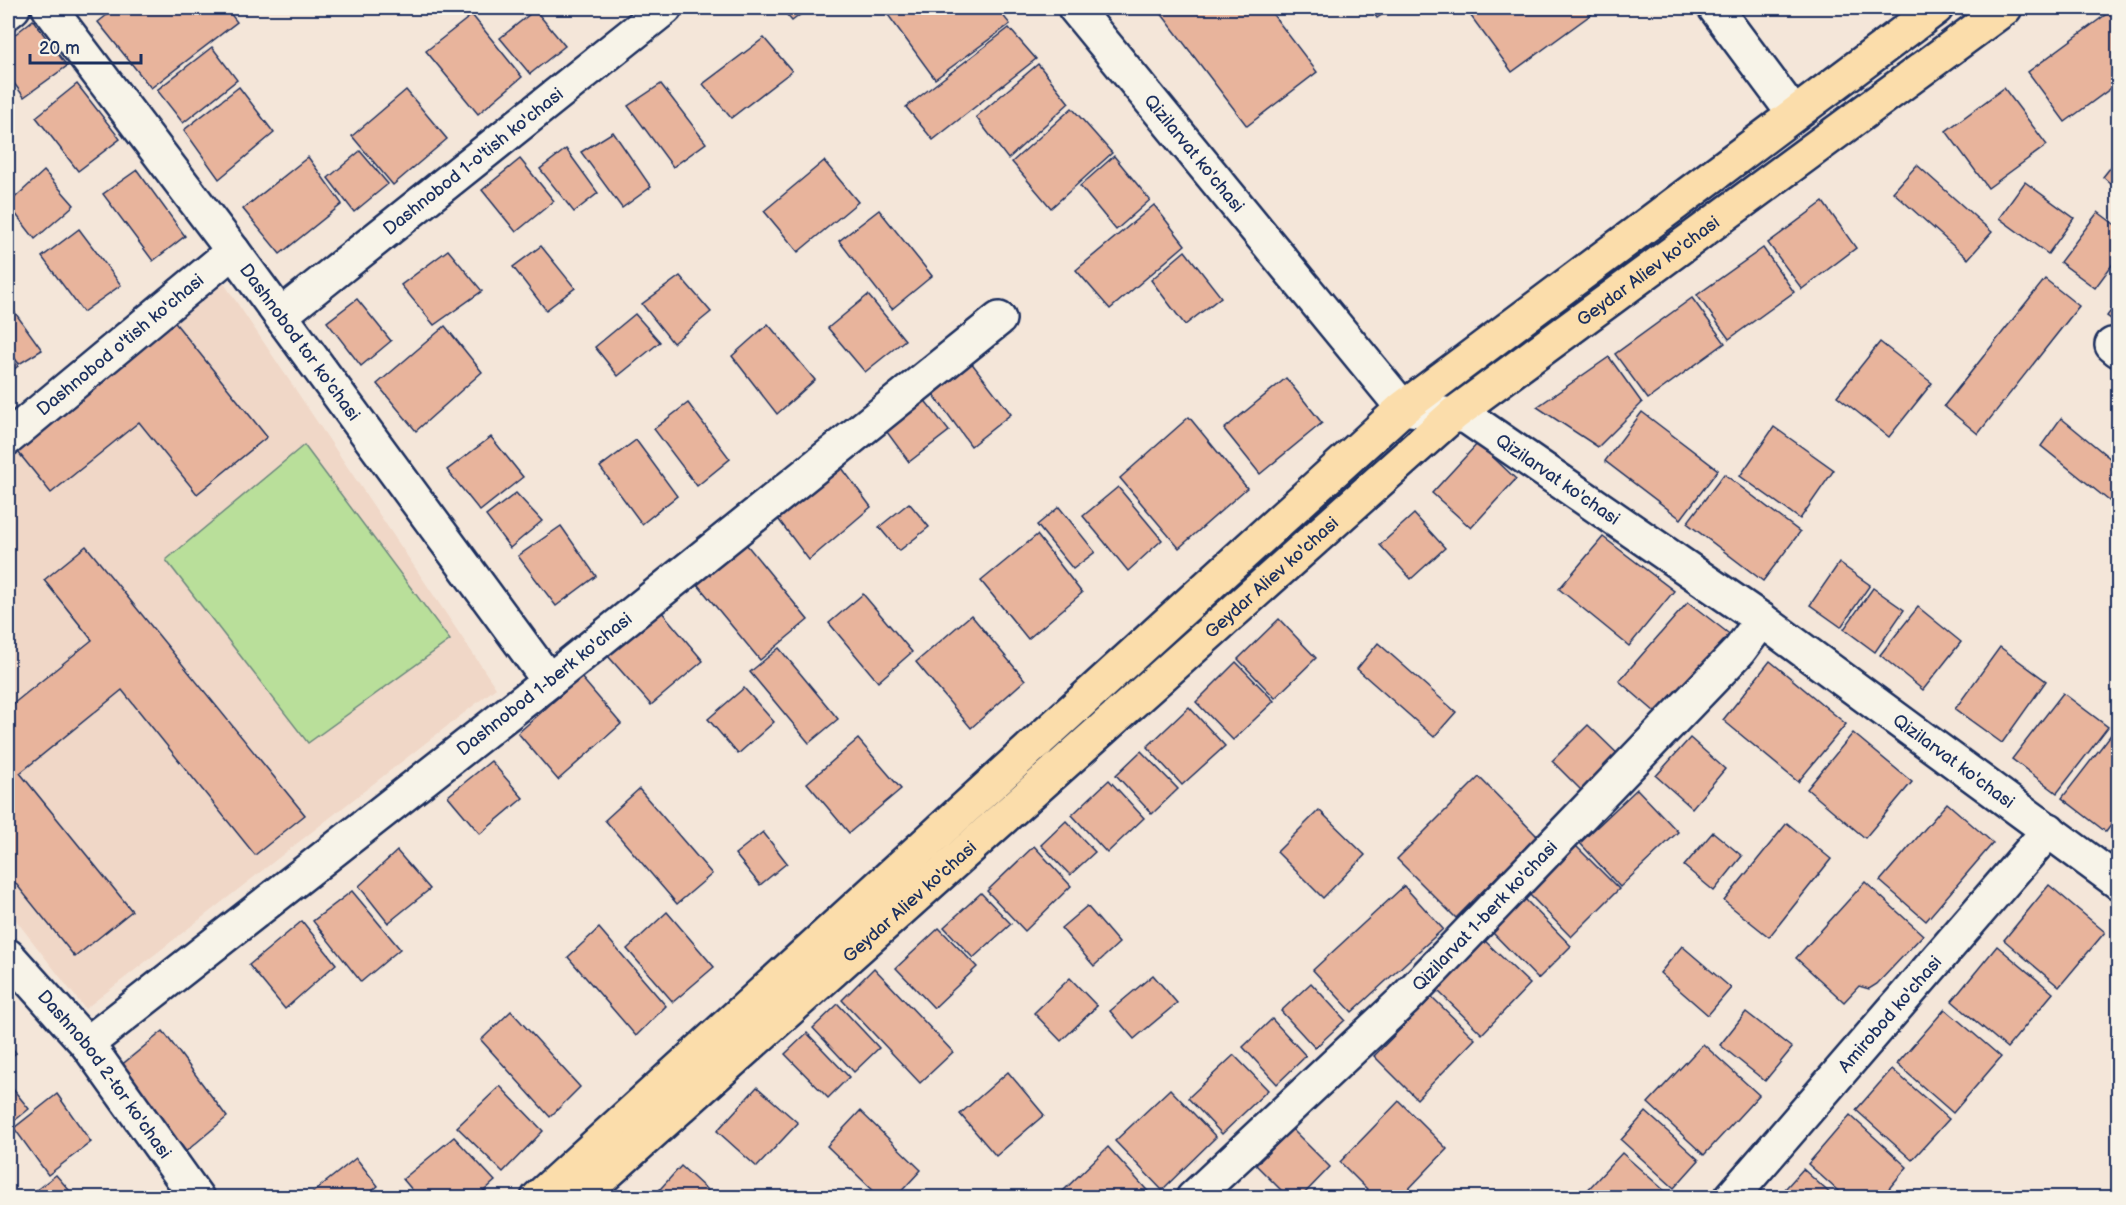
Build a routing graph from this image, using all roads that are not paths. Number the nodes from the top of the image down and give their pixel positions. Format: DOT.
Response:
graph roads {
  1 [pos="13,8"];
  2 [pos="50,8"];
  3 [pos="665,8"];
  4 [pos="1075,8"];
  5 [pos="1715,8"];
  6 [pos="1936,8"];
  7 [pos="2005,8"];
  8 [pos="8,12"];
  9 [pos="1794,114"];
  10 [pos="233,251"];
  11 [pos="281,315"];
  12 [pos="999,319"];
  13 [pos="1403,408"];
  14 [pos="1454,414"];
  15 [pos="8,438"];
  16 [pos="1762,620"];
  17 [pos="549,681"];
  18 [pos="2049,830"];
  19 [pos="2118,882"];
  20 [pos="8,956"];
  21 [pos="87,1044"];
  22 [pos="1734,1196"];
  23 [pos="197,1197"];
  24 [pos="538,1197"];
  25 [pos="579,1197"];
  26 [pos="1193,1197"];
  1 -- 8 [label="street"];
  2 -- 10 [label="street, Dashnobod tor ko'chasi"];
  3 -- 11 [label="street, Dashnobod 1-o'tish ko'chasi"];
  4 -- 13 [label="street, Qizilarvat ko'chasi"];
  5 -- 9 [label="street"];
  6 -- 9 [label="main road, Geydar Aliev ko'chasi"];
  7 -- 14 [label="main road, Geydar Aliev ko'chasi"];
  9 -- 13 [label="main road, Geydar Aliev ko'chasi"];
  10 -- 11 [label="street, Dashnobod tor ko'chasi"];
  10 -- 15 [label="street, Dashnobod o'tish ko'chasi"];
  11 -- 17 [label="street, Dashnobod tor ko'chasi"];
  12 -- 17 [label="street, Dashnobod 1-berk ko'chasi"];
  13 -- 14 [label="street, Qizilarvat ko'chasi"];
  13 -- 24 [label="main road, Geydar Aliev ko'chasi"];
  14 -- 16 [label="street, Qizilarvat ko'chasi"];
  14 -- 25 [label="main road, Geydar Aliev ko'chasi"];
  16 -- 18 [label="street, Qizilarvat ko'chasi"];
  16 -- 26 [label="street, Qizilarvat 1-berk ko'chasi"];
  17 -- 21 [label="street, Dashnobod 1-berk ko'chasi"];
  18 -- 19 [label="street, Qizilarvat ko'chasi"];
  18 -- 22 [label="street, Amirobod ko'chasi"];
  20 -- 21 [label="street, Dashnobod 2-tor ko'chasi"];
  21 -- 23 [label="street, Dashnobod 2-tor ko'chasi"];
}
